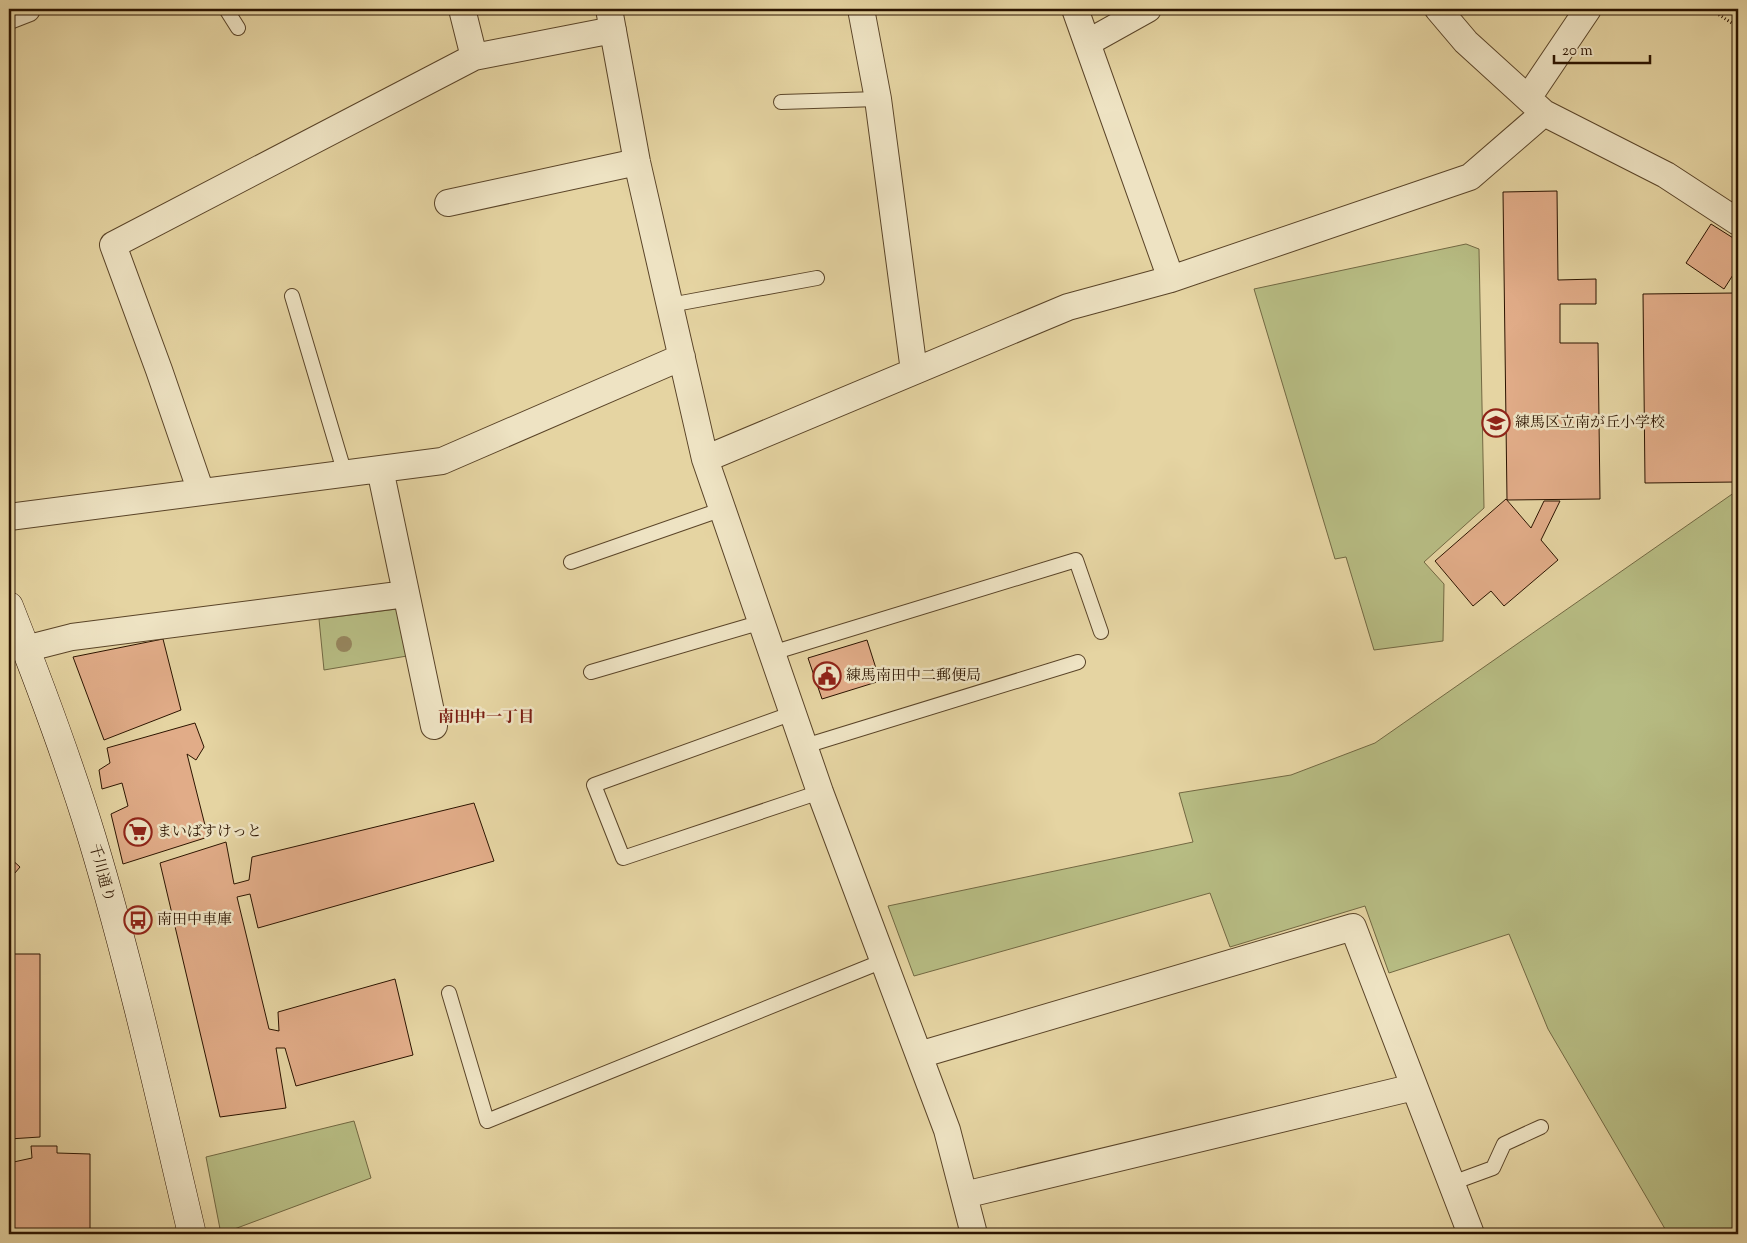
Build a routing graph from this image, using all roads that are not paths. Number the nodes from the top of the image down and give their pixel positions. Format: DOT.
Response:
graph roads {
  1 [pos="27,9"];
  2 [pos="226,9"];
  3 [pos="462,9"];
  4 [pos="861,9"];
  5 [pos="1075,9"];
  6 [pos="1148,9"];
  7 [pos="1438,9"];
  8 [pos="1588,9"];
  9 [pos="9,16"];
  10 [pos="611,19"];
  11 [pos="238,28"];
  12 [pos="1087,43"];
  13 [pos="474,57"];
  14 [pos="878,99"];
  15 [pos="781,102"];
  16 [pos="1536,106"];
  17 [pos="637,162"];
  18 [pos="448,203"];
  19 [pos="1738,222"];
  20 [pos="817,278"];
  21 [pos="1171,279"];
  22 [pos="292,296"];
  23 [pos="670,305"];
  24 [pos="682,357"];
  25 [pos="914,371"];
  26 [pos="705,458"];
  27 [pos="380,469"];
  28 [pos="345,474"];
  29 [pos="201,492"];
  30 [pos="723,509"];
  31 [pos="9,517"];
  32 [pos="571,562"];
  33 [pos="406,594"];
  34 [pos="9,606"];
  35 [pos="762,622"];
  36 [pos="1101,632"];
  37 [pos="25,648"];
  38 [pos="772,653"];
  39 [pos="1078,662"];
  40 [pos="591,672"];
  41 [pos="793,713"];
  42 [pos="434,726"];
  43 [pos="805,746"];
  44 [pos="820,792"];
  45 [pos="884,961"];
  46 [pos="449,993"];
  47 [pos="919,1055"];
  48 [pos="1414,1087"];
  49 [pos="1541,1127"];
  50 [pos="1452,1183"];
  51 [pos="964,1195"];
  52 [pos="192,1234"];
  53 [pos="974,1234"];
  54 [pos="1471,1234"];
  1 -- 9 [label="street"];
  2 -- 11 [label="lane"];
  3 -- 13 [label="street"];
  4 -- 14 [label="street"];
  5 -- 12 [label="street"];
  6 -- 12 [label="street"];
  7 -- 16 [label="street"];
  8 -- 16 [label="street"];
  10 -- 13 [label="street"];
  10 -- 17 [label="street"];
  12 -- 21 [label="street"];
  13 -- 29 [label="street"];
  14 -- 15 [label="lane"];
  14 -- 25 [label="street"];
  16 -- 19 [label="street"];
  16 -- 21 [label="street"];
  17 -- 18 [label="street"];
  17 -- 23 [label="street"];
  20 -- 23 [label="lane"];
  21 -- 25 [label="street"];
  22 -- 28 [label="lane"];
  23 -- 24 [label="street"];
  24 -- 26 [label="street"];
  24 -- 27 [label="street"];
  25 -- 26 [label="street"];
  26 -- 30 [label="street"];
  27 -- 28 [label="street"];
  27 -- 33 [label="street"];
  28 -- 29 [label="street"];
  29 -- 31 [label="street"];
  30 -- 32 [label="lane"];
  30 -- 35 [label="street"];
  33 -- 37 [label="street"];
  33 -- 42 [label="street"];
  34 -- 37 [label="main road, 千川通り"];
  35 -- 38 [label="street"];
  35 -- 40 [label="lane"];
  36 -- 38 [label="lane"];
  37 -- 52 [label="main road, 千川通り"];
  38 -- 41 [label="street"];
  39 -- 43 [label="lane"];
  41 -- 43 [label="street"];
  41 -- 44 [label="lane"];
  43 -- 44 [label="street"];
  44 -- 45 [label="street"];
  45 -- 46 [label="lane"];
  45 -- 47 [label="street"];
  47 -- 48 [label="street"];
  47 -- 51 [label="street"];
  48 -- 50 [label="street"];
  48 -- 51 [label="street"];
  49 -- 50 [label="lane"];
  50 -- 54 [label="street"];
  51 -- 53 [label="street"];
}
